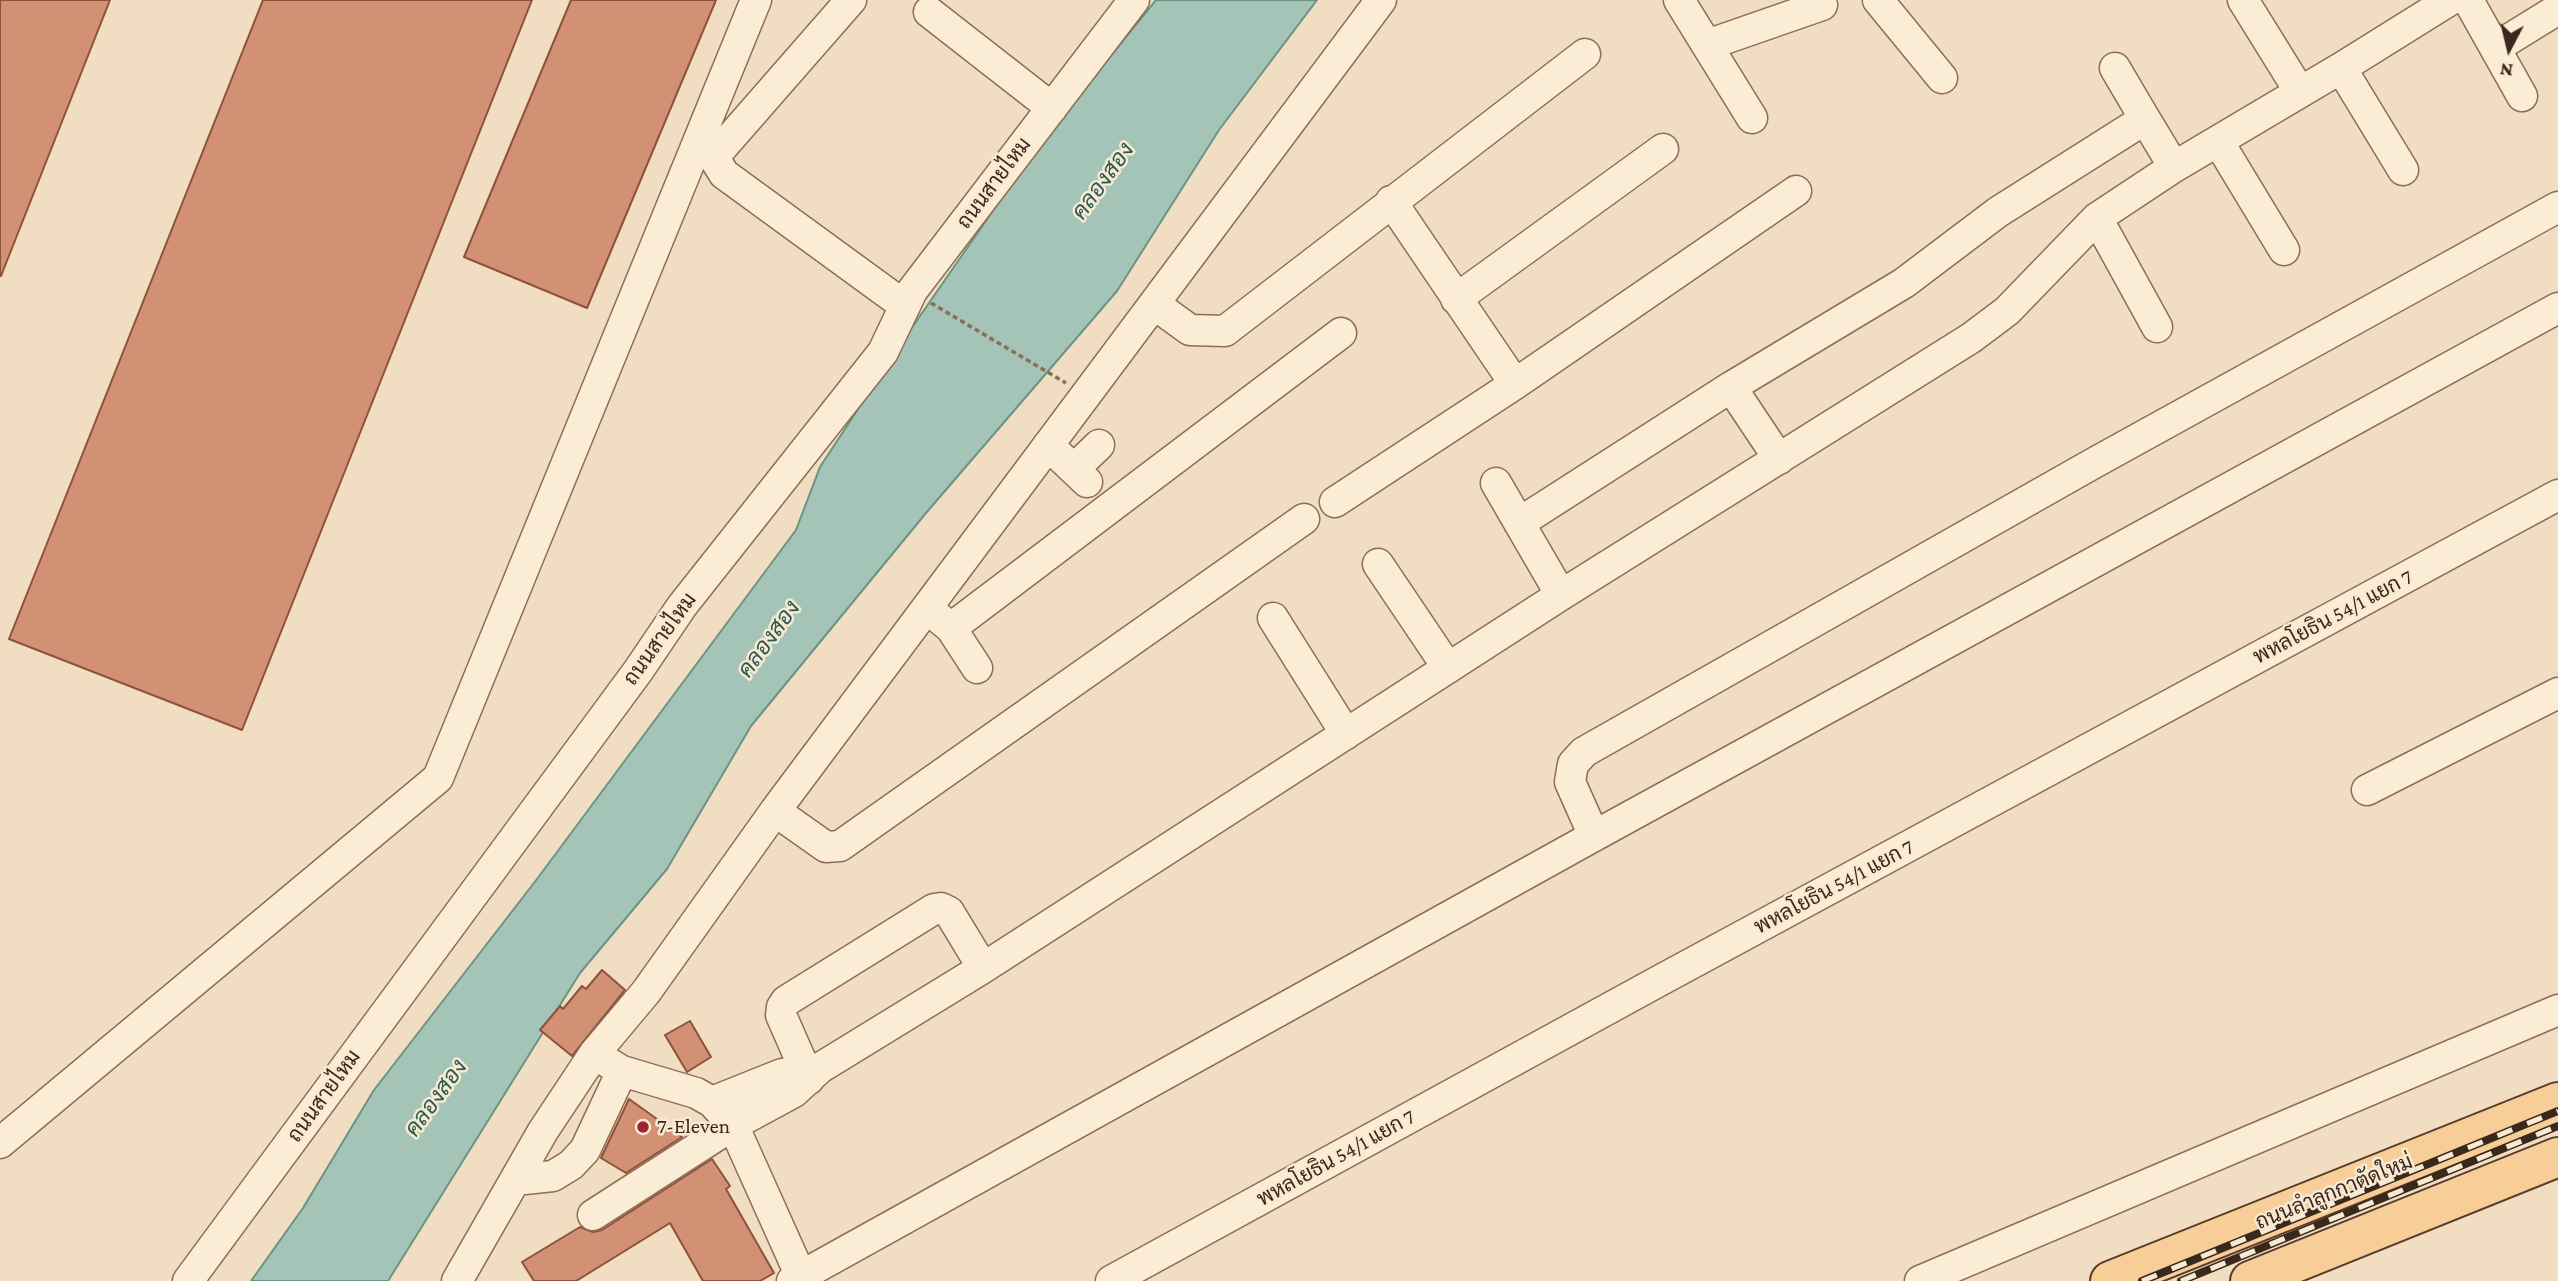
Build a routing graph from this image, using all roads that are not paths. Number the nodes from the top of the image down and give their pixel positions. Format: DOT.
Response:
graph roads {
  1 [pos="756,0"];
  2 [pos="851,0"];
  3 [pos="1134,0"];
  4 [pos="1381,0"];
  5 [pos="1679,0"];
  6 [pos="1878,0"];
  7 [pos="2243,0"];
  8 [pos="2450,0"];
  9 [pos="2468,0"];
  10 [pos="1822,5"];
  11 [pos="2416,9"];
  12 [pos="2558,9"];
  13 [pos="929,12"];
  14 [pos="1707,45"];
  15 [pos="2495,48"];
  16 [pos="1585,54"];
  17 [pos="2115,68"];
  18 [pos="2341,68"];
  19 [pos="1942,78"];
  20 [pos="2300,92"];
  21 [pos="2522,96"];
  22 [pos="1052,108"];
  23 [pos="1752,118"];
  24 [pos="2145,119"];
  25 [pos="2218,142"];
  26 [pos="1663,149"];
  27 [pos="2174,167"];
  28 [pos="2403,170"];
  29 [pos="1796,191"];
  30 [pos="1391,201"];
  31 [pos="2558,207"];
  32 [pos="2097,218"];
  33 [pos="2284,250"];
  34 [pos="1456,299"];
  35 [pos="914,302"];
  36 [pos="1154,303"];
  37 [pos="2558,307"];
  38 [pos="2157,327"];
  39 [pos="1341,333"];
  40 [pos="1515,384"];
  41 [pos="1731,387"];
  42 [pos="1099,445"];
  43 [pos="1048,446"];
  44 [pos="1779,459"];
  45 [pos="1496,483"];
  46 [pos="2558,495"];
  47 [pos="1335,502"];
  48 [pos="1304,519"];
  49 [pos="1519,523"];
  50 [pos="1378,564"];
  51 [pos="1561,595"];
  52 [pos="927,608"];
  53 [pos="1273,618"];
  54 [pos="951,628"];
  55 [pos="978,668"];
  56 [pos="1448,668"];
  57 [pos="2558,693"];
  58 [pos="1346,734"];
  59 [pos="2367,790"];
  60 [pos="775,811"];
  61 [pos="1594,836"];
  62 [pos="983,968"];
  63 [pos="2558,1010"];
  64 [pos="594,1054"];
  65 [pos="622,1071"];
  66 [pos="811,1072"];
  67 [pos="712,1101"];
  68 [pos="2558,1102"];
  69 [pos="733,1125"];
  70 [pos="0,1143"];
  71 [pos="2558,1157"];
  72 [pos="2396,1168"];
  73 [pos="515,1180"];
  74 [pos="2418,1214"];
  75 [pos="593,1215"];
  76 [pos="799,1279"];
  77 [pos="188,1281"];
  78 [pos="457,1281"];
  79 [pos="1111,1281"];
  80 [pos="1920,1281"];
  81 [pos="2110,1281"];
  82 [pos="2250,1281"];
  1 -- 70 [label="street"];
  2 -- 35 [label="street"];
  3 -- 22 [label="street, ถนนสายไหม"];
  4 -- 36 [label="street"];
  5 -- 14 [label="street"];
  6 -- 19 [label="street"];
  7 -- 20 [label="street"];
  8 -- 11 [label="street"];
  9 -- 15 [label="street"];
  10 -- 14 [label="street"];
  11 -- 18 [label="street"];
  12 -- 15 [label="street"];
  13 -- 22 [label="street"];
  14 -- 23 [label="street"];
  15 -- 21 [label="street"];
  16 -- 30 [label="street"];
  17 -- 24 [label="street"];
  18 -- 20 [label="street"];
  18 -- 28 [label="street"];
  20 -- 25 [label="street"];
  22 -- 35 [label="street, ถนนสายไหม"];
  24 -- 27 [label="street"];
  24 -- 41 [label="street"];
  25 -- 27 [label="street"];
  25 -- 33 [label="street"];
  26 -- 34 [label="street"];
  27 -- 32 [label="street"];
  29 -- 40 [label="street"];
  30 -- 34 [label="street"];
  30 -- 36 [label="street"];
  31 -- 61 [label="street"];
  32 -- 38 [label="street"];
  32 -- 44 [label="street"];
  34 -- 40 [label="street"];
  35 -- 77 [label="street, ถนนสายไหม"];
  36 -- 43 [label="street"];
  37 -- 61 [label="street"];
  39 -- 54 [label="street"];
  40 -- 47 [label="street"];
  41 -- 44 [label="street"];
  41 -- 49 [label="street"];
  42 -- 43 [label="street"];
  43 -- 52 [label="street"];
  44 -- 51 [label="street"];
  45 -- 49 [label="street"];
  46 -- 79 [label="street, พหลโยธิน 54/1 แยก 7"];
  48 -- 60 [label="street"];
  49 -- 51 [label="street"];
  50 -- 56 [label="street"];
  51 -- 56 [label="street"];
  52 -- 54 [label="street"];
  52 -- 60 [label="street"];
  53 -- 58 [label="street"];
  54 -- 55 [label="street"];
  56 -- 58 [label="street"];
  57 -- 59 [label="street"];
  58 -- 62 [label="street"];
  60 -- 64 [label="street"];
  61 -- 76 [label="street"];
  62 -- 66 [label="street"];
  62 -- 66 [label="street"];
  63 -- 80 [label="street"];
  64 -- 65 [label="street"];
  64 -- 73 [label="street"];
  65 -- 67 [label="street"];
  65 -- 73 [label="street"];
  66 -- 67 [label="street"];
  66 -- 69 [label="street"];
  67 -- 69 [label="street"];
  68 -- 72 [label="main road, ถนนลำลูกกาตัดใหม่"];
  69 -- 75 [label="street"];
  69 -- 76 [label="street"];
  71 -- 74 [label="main road"];
  72 -- 74 [label="main road"];
  72 -- 81 [label="main road, ถนนลำลูกกาตัดใหม่"];
  73 -- 78 [label="street"];
  74 -- 82 [label="main road"];
}
